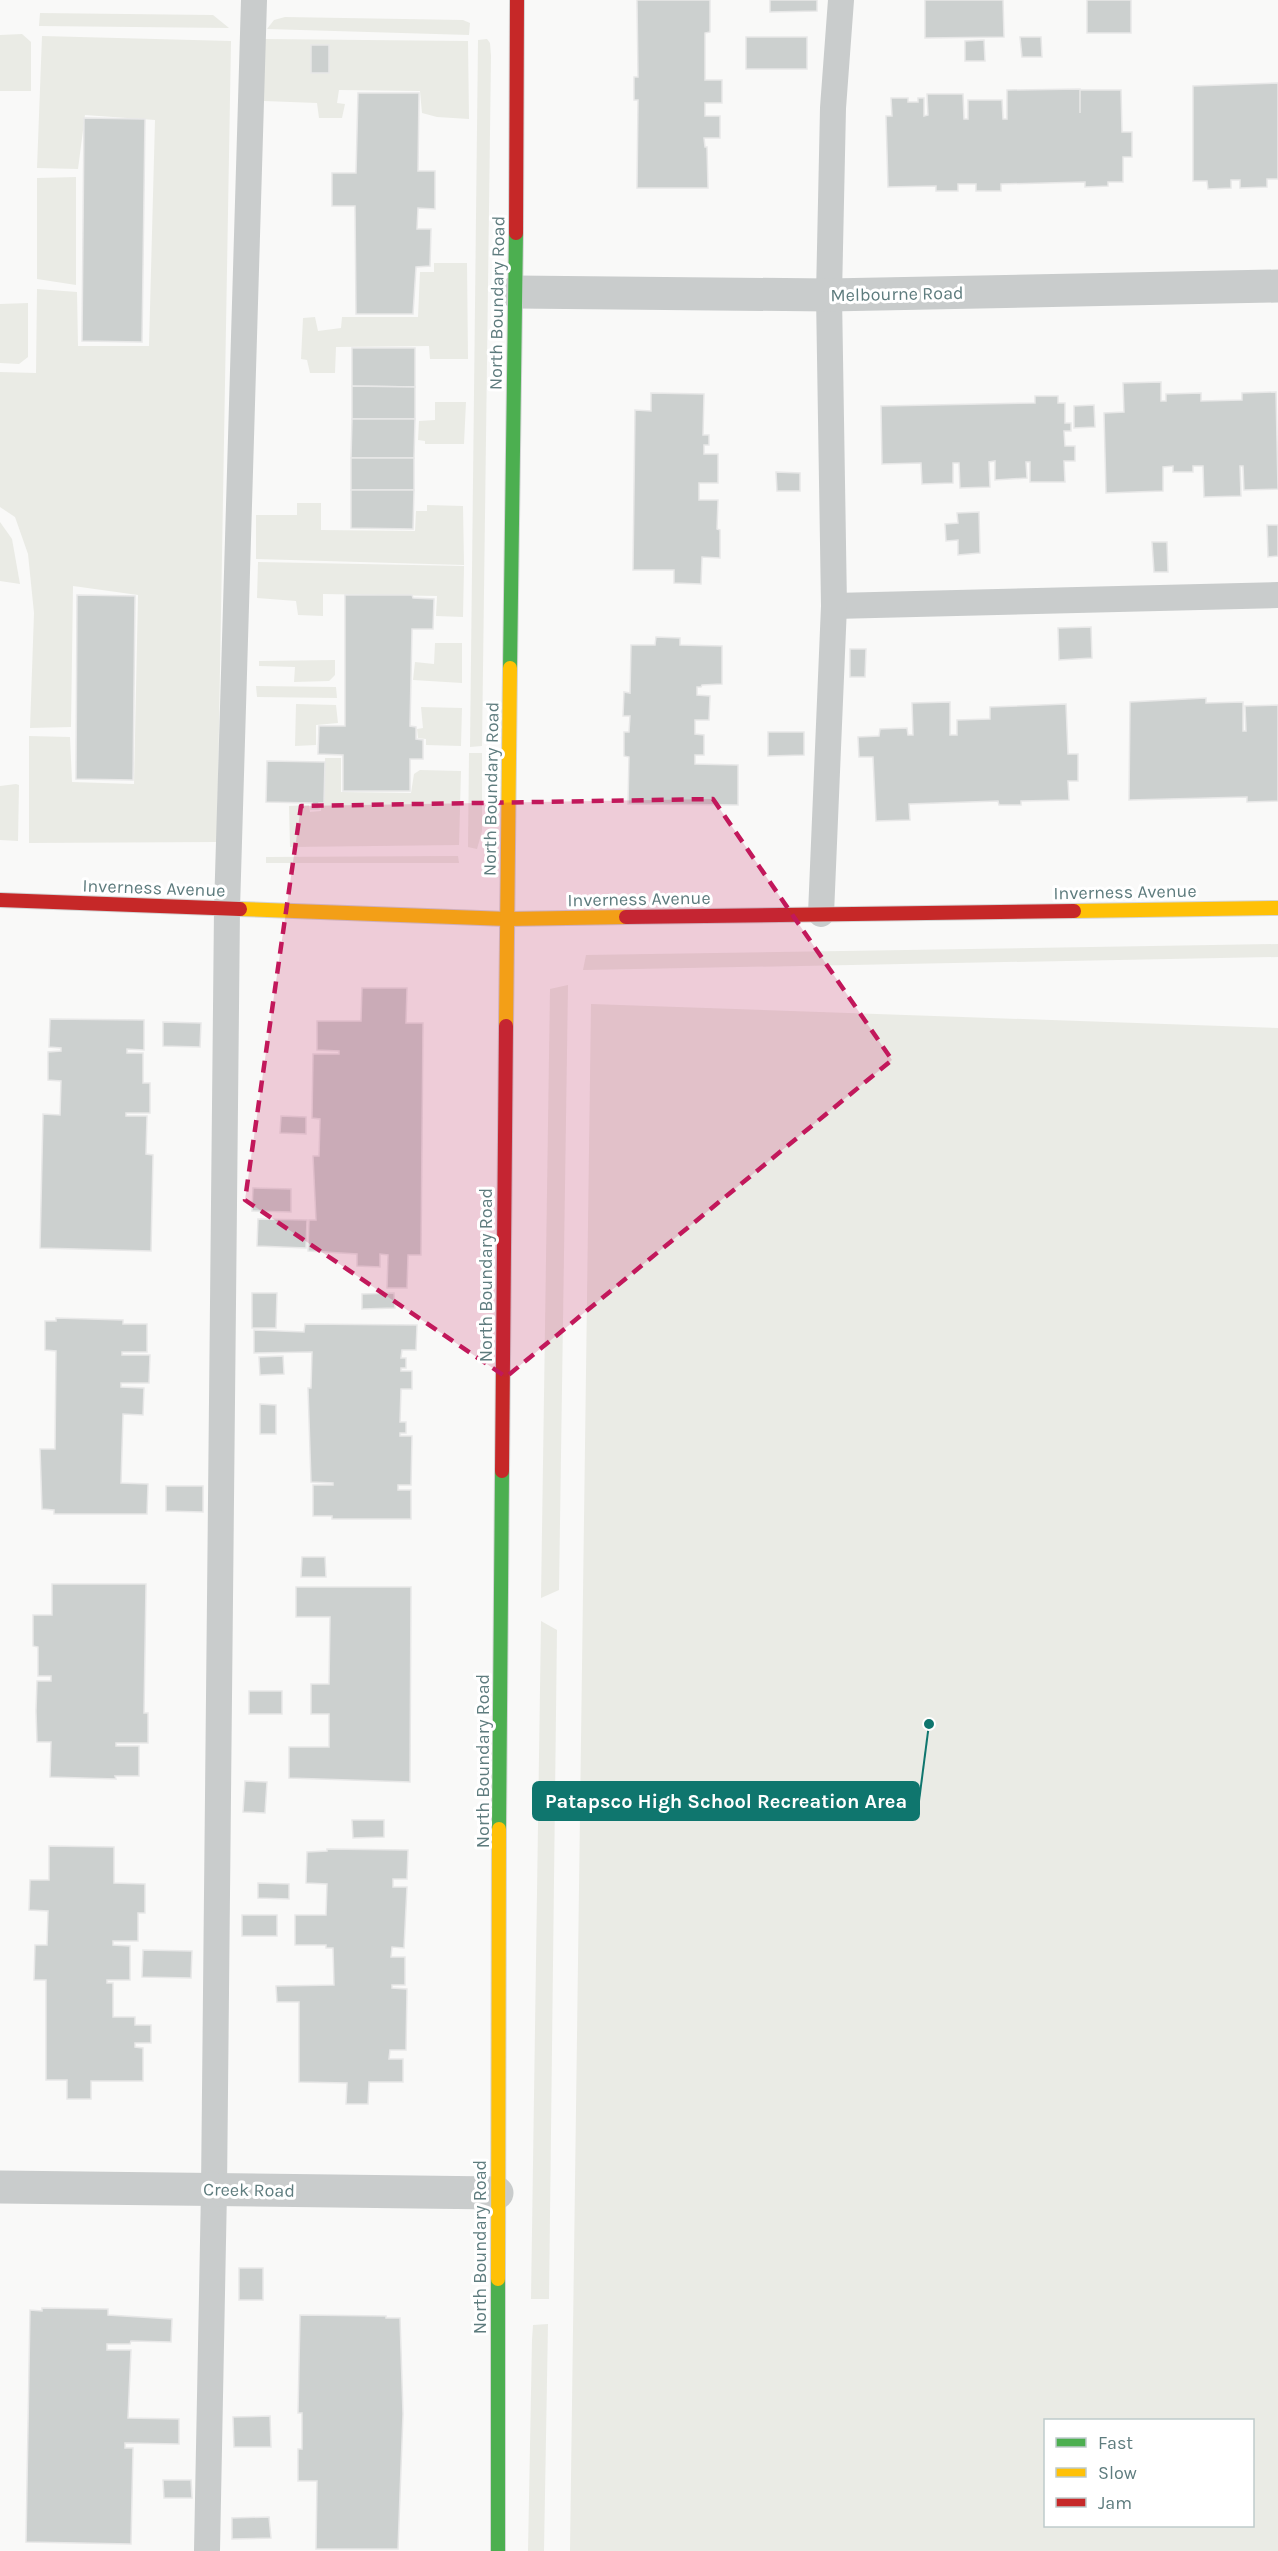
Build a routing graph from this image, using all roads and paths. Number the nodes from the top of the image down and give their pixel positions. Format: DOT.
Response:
graph roads {
  1 [pos="254,0"];
  2 [pos="517,0"];
  3 [pos="841,0"];
  4 [pos="1278,286"];
  5 [pos="516,292"];
  6 [pos="829,296"];
  7 [pos="1278,595"];
  8 [pos="834,606"];
  9 [pos="0,900"];
  10 [pos="1278,908"];
  11 [pos="227,909"];
  12 [pos="821,914"];
  13 [pos="507,919"];
  14 [pos="0,2187"];
  15 [pos="214,2190"];
  16 [pos="497,2193"];
  17 [pos="207,2551"];
  18 [pos="498,2551"];
  1 -- 11 [label="lane"];
  2 -- 5 [label="street, North Boundary Road"];
  3 -- 6 [label="lane"];
  4 -- 6 [label="street, Melbourne Road"];
  5 -- 6 [label="street, Melbourne Road"];
  5 -- 13 [label="street, North Boundary Road"];
  6 -- 8 [label="lane"];
  7 -- 8 [label="lane"];
  8 -- 12 [label="lane"];
  9 -- 11 [label="street, Inverness Avenue"];
  10 -- 12 [label="street, Inverness Avenue"];
  11 -- 13 [label="street, Inverness Avenue"];
  11 -- 15 [label="lane"];
  12 -- 13 [label="street, Inverness Avenue"];
  13 -- 16 [label="street, North Boundary Road"];
  14 -- 15 [label="street, Creek Road"];
  15 -- 16 [label="street, Creek Road"];
  15 -- 17 [label="lane"];
  16 -- 18 [label="street, North Boundary Road"];
}
